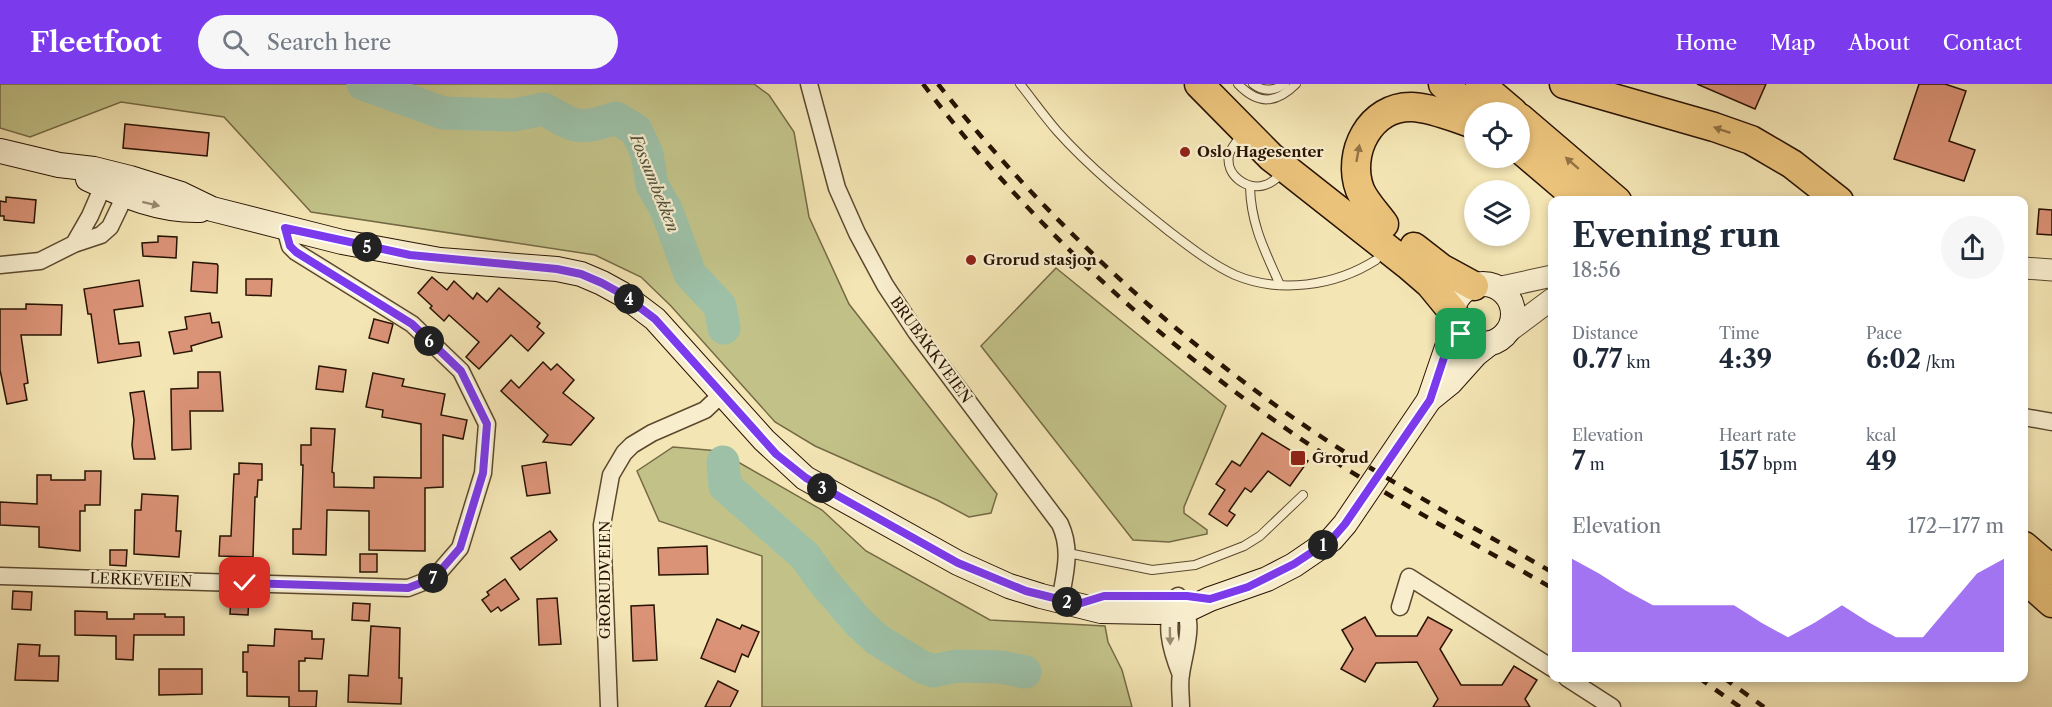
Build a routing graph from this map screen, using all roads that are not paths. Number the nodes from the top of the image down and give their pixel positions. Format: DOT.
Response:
graph roads {
  1 [pos="809,84"];
  2 [pos="1020,84"];
  3 [pos="1199,84"];
  4 [pos="1238,84"];
  5 [pos="1253,84"];
  6 [pos="1285,84"];
  7 [pos="1296,84"];
  8 [pos="1443,84"];
  9 [pos="1480,84"];
  10 [pos="1564,84"];
  11 [pos="1464,102"];
  12 [pos="1502,102"];
  13 [pos="1464,121"];
  14 [pos="1243,126"];
  15 [pos="1530,127"];
  16 [pos="0,151"];
  17 [pos="1530,158"];
  18 [pos="1286,169"];
  19 [pos="116,186"];
  20 [pos="1811,186"];
  21 [pos="1250,187"];
  22 [pos="1575,196"];
  23 [pos="1611,196"];
  24 [pos="1830,196"];
  25 [pos="1384,224"];
  26 [pos="285,228"];
  27 [pos="74,244"];
  28 [pos="1376,260"];
  29 [pos="0,265"];
  30 [pos="2028,268"];
  31 [pos="2052,270"];
  32 [pos="1548,277"];
  33 [pos="1280,285"];
  34 [pos="1486,287"];
  35 [pos="1548,302"];
  36 [pos="1454,318"];
  37 [pos="1499,338"];
  38 [pos="722,394"];
  39 [pos="1430,400"];
  40 [pos="2028,418"];
  41 [pos="2052,422"];
  42 [pos="1303,495"];
  43 [pos="2028,549"];
  44 [pos="1068,553"];
  45 [pos="2052,570"];
  46 [pos="0,576"];
  47 [pos="2028,582"];
  48 [pos="1069,602"];
  49 [pos="2052,603"];
  50 [pos="1178,606"];
  51 [pos="1400,607"];
  52 [pos="1548,665"];
  53 [pos="1573,682"];
  54 [pos="609,707"];
  55 [pos="1181,707"];
  56 [pos="1612,707"];
  1 -- 44 [label="street, BRUBAKKVEIEN"];
  2 -- 33 [label="lane"];
  3 -- 14 [label="highway"];
  4 -- 7 [label="lane"];
  5 -- 6 [label="lane"];
  8 -- 11 [label="highway"];
  9 -- 12 [label="highway"];
  20 -- 10 [label="highway, one-way"];
  25 -- 13 [label="highway, one-way"];
  14 -- 18 [label="highway"];
  14 -- 21 [label="lane"];
  14 -- 25 [label="highway"];
  23 -- 15 [label="highway, one-way"];
  16 -- 19 [label="main road"];
  17 -- 22 [label="highway"];
  18 -- 21 [label="lane"];
  18 -- 36 [label="highway"];
  19 -- 26 [label="main road"];
  19 -- 27 [label="street"];
  19 -- 27 [label="street"];
  20 -- 24 [label="highway"];
  21 -- 33 [label="lane"];
  25 -- 34 [label="highway"];
  26 -- 38 [label="main road"];
  26 -- 46 [label="street, LERKEVEIEN"];
  27 -- 29 [label="street"];
  28 -- 33 [label="lane"];
  30 -- 31 [label="street"];
  32 -- 34 [label="street"];
  34 -- 36 [label="main road"];
  34 -- 37 [label="main road"];
  35 -- 37 [label="street"];
  36 -- 37 [label="main road"];
  36 -- 39 [label="main road"];
  37 -- 39 [label="main road"];
  38 -- 48 [label="main road"];
  38 -- 54 [label="street, GRORUDVEIEN"];
  39 -- 50 [label="main road"];
  40 -- 41 [label="street"];
  42 -- 44 [label="lane"];
  43 -- 45 [label="highway"];
  44 -- 48 [label="street, BRUBAKKVEIEN"];
  47 -- 49 [label="highway"];
  48 -- 50 [label="main road"];
  50 -- 55 [label="street"];
  51 -- 52 [label="street"];
  53 -- 56 [label="street"];
}
